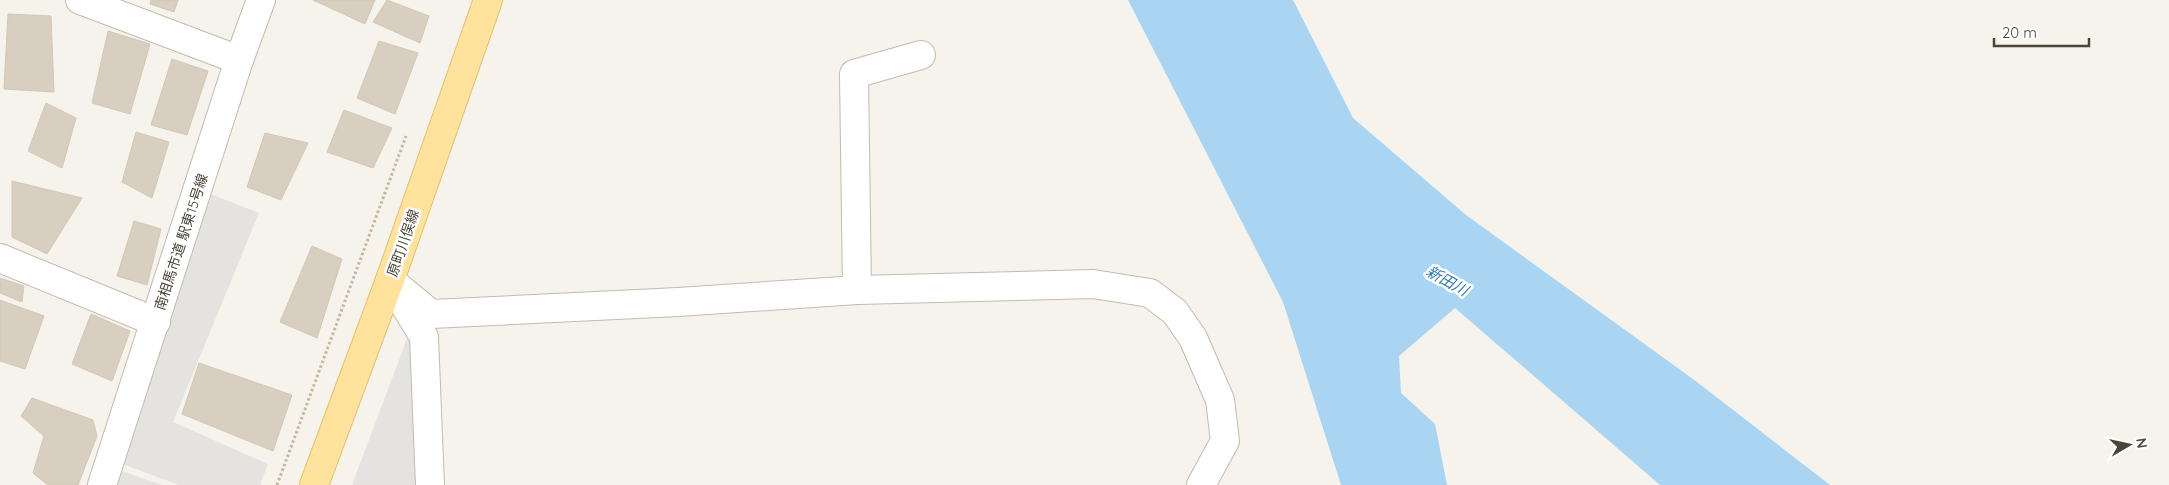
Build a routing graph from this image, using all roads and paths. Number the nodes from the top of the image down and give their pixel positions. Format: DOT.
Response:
graph roads {
  1 [pos="80,0"];
  2 [pos="261,0"];
  3 [pos="488,0"];
  4 [pos="921,55"];
  5 [pos="239,60"];
  6 [pos="406,134"];
  7 [pos="0,258"];
  8 [pos="390,280"];
  9 [pos="857,290"];
  10 [pos="156,322"];
  11 [pos="102,485"];
  12 [pos="277,485"];
  13 [pos="314,485"];
  14 [pos="430,485"];
  15 [pos="1201,485"];
  1 -- 5 [label="street"];
  2 -- 5 [label="street, 南相馬市道 駅東15号線"];
  3 -- 8 [label="main road, 原町川俣線"];
  4 -- 9 [label="street"];
  5 -- 10 [label="street, 南相馬市道 駅東15号線"];
  6 -- 12 [label="path"];
  7 -- 10 [label="street"];
  8 -- 9 [label="street"];
  8 -- 13 [label="main road, 原町川俣線"];
  8 -- 14 [label="street"];
  9 -- 15 [label="street"];
  10 -- 11 [label="street, 南相馬市道 駅東15号線"];
}
